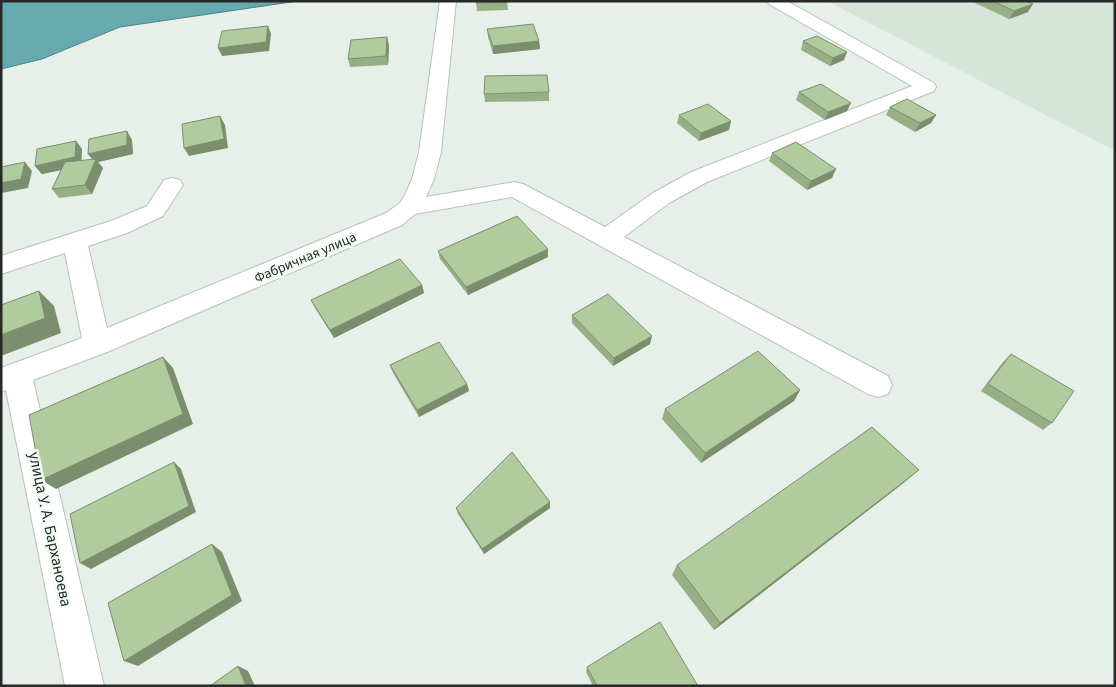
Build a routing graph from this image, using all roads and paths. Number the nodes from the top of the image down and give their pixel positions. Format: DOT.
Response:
graph roads {
  1 [pos="448,1"];
  2 [pos="775,1"];
  3 [pos="172,185"];
  4 [pos="408,208"];
  5 [pos="607,238"];
  6 [pos="75,242"];
  7 [pos="1,265"];
  8 [pos="97,344"];
  9 [pos="9,376"];
  10 [pos="878,386"];
  11 [pos="85,686"];
  1 -- 4 [label="street, Фабричная улица"];
  2 -- 5 [label="street"];
  3 -- 6 [label="street"];
  4 -- 5 [label="street"];
  4 -- 8 [label="street, Фабричная улица"];
  5 -- 10 [label="street"];
  6 -- 7 [label="street"];
  6 -- 8 [label="street"];
  8 -- 9 [label="street, Фабричная улица"];
  9 -- 11 [label="street, улица У. А. Барханоева"];
}
